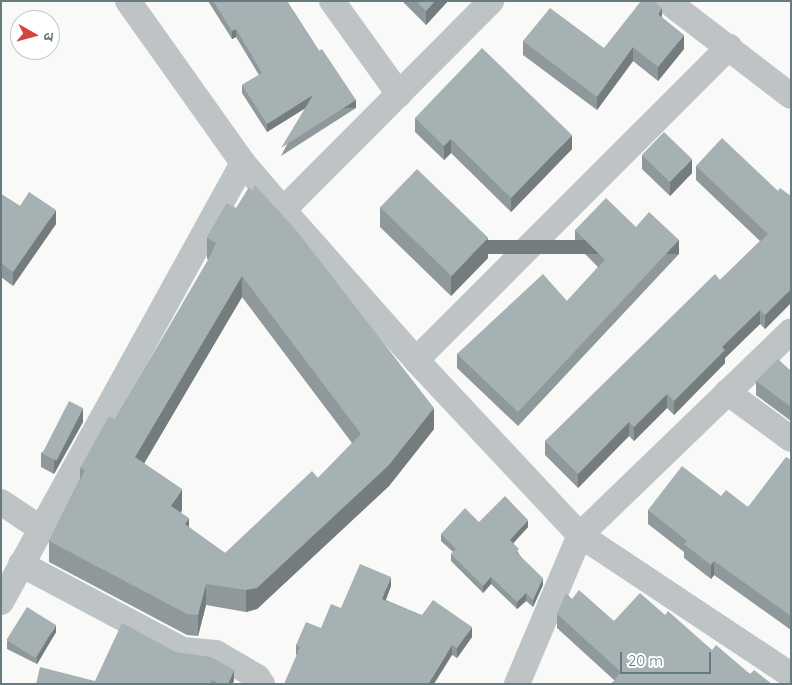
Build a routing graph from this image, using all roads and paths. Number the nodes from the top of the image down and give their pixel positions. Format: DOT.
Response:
graph roads {
  1 [pos="128,1"];
  2 [pos="332,1"];
  3 [pos="491,1"];
  4 [pos="667,1"];
  5 [pos="729,47"];
  6 [pos="399,94"];
  7 [pos="791,96"];
  8 [pos="244,163"];
  9 [pos="282,210"];
  10 [pos="791,331"];
  11 [pos="416,360"];
  12 [pos="727,392"];
  13 [pos="791,439"];
  14 [pos="1,502"];
  15 [pos="40,528"];
  16 [pos="580,535"];
  17 [pos="21,564"];
  18 [pos="1,602"];
  19 [pos="791,675"];
  20 [pos="262,684"];
  21 [pos="518,684"];
  1 -- 8 [label="street"];
  2 -- 6 [label="street"];
  3 -- 6 [label="street"];
  4 -- 5 [label="street"];
  5 -- 7 [label="street"];
  5 -- 11 [label="street"];
  6 -- 9 [label="street"];
  8 -- 9 [label="street"];
  8 -- 15 [label="street"];
  9 -- 11 [label="street"];
  10 -- 12 [label="street"];
  11 -- 16 [label="street"];
  12 -- 13 [label="street"];
  12 -- 16 [label="street"];
  14 -- 15 [label="street"];
  15 -- 17 [label="street"];
  16 -- 19 [label="street"];
  16 -- 21 [label="street"];
  17 -- 18 [label="street"];
  17 -- 20 [label="street"];
}
